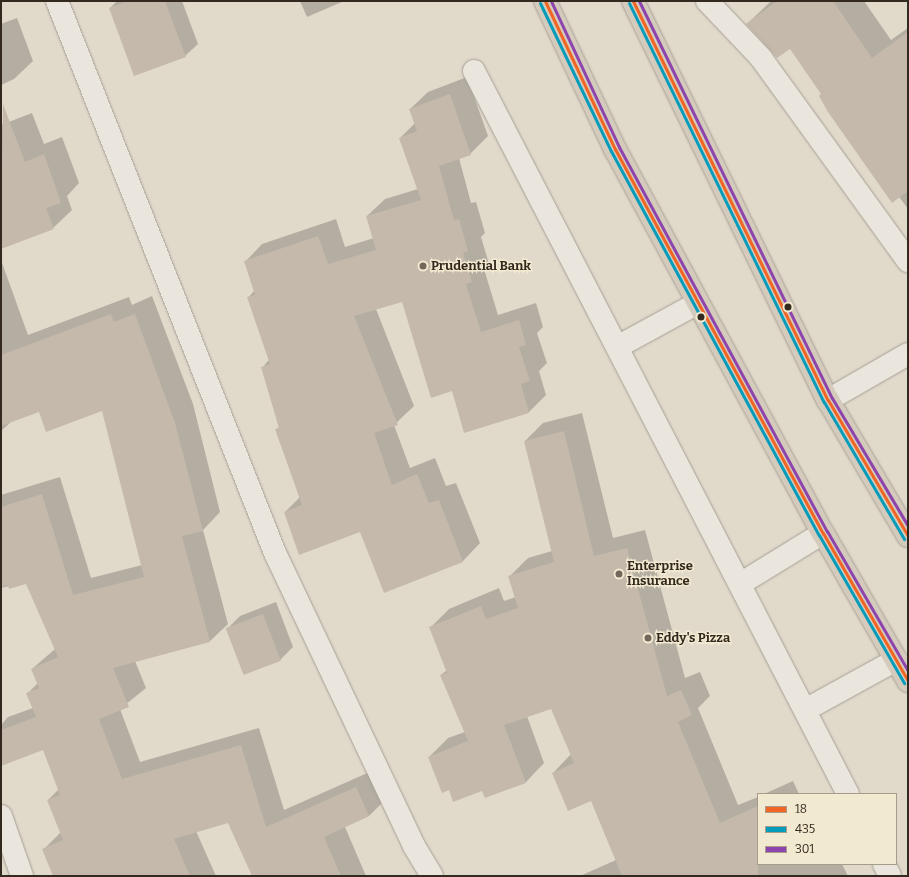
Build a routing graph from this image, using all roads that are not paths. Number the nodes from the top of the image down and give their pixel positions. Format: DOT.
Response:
graph roads {
  1 [pos="57,1"];
  2 [pos="545,1"];
  3 [pos="633,1"];
  4 [pos="708,1"];
  5 [pos="474,71"];
  6 [pos="908,261"];
  7 [pos="698,303"];
  8 [pos="618,346"];
  9 [pos="908,354"];
  10 [pos="828,400"];
  11 [pos="823,533"];
  12 [pos="908,536"];
  13 [pos="740,584"];
  14 [pos="896,660"];
  15 [pos="908,681"];
  16 [pos="805,710"];
  17 [pos="847,793"];
  18 [pos="1,816"];
  19 [pos="884,865"];
  20 [pos="22,876"];
  21 [pos="432,876"];
  22 [pos="890,876"];
  1 -- 21 [label="street"];
  2 -- 7 [label="highway"];
  3 -- 10 [label="highway"];
  4 -- 6 [label="street"];
  5 -- 8 [label="street"];
  7 -- 8 [label="street"];
  7 -- 11 [label="highway"];
  8 -- 13 [label="street"];
  9 -- 10 [label="street"];
  10 -- 12 [label="highway"];
  11 -- 13 [label="street"];
  11 -- 14 [label="highway"];
  13 -- 16 [label="street"];
  14 -- 15 [label="highway"];
  14 -- 16 [label="street"];
  16 -- 17 [label="street"];
  18 -- 20 [label="street"];
  19 -- 22 [label="street"];
}
